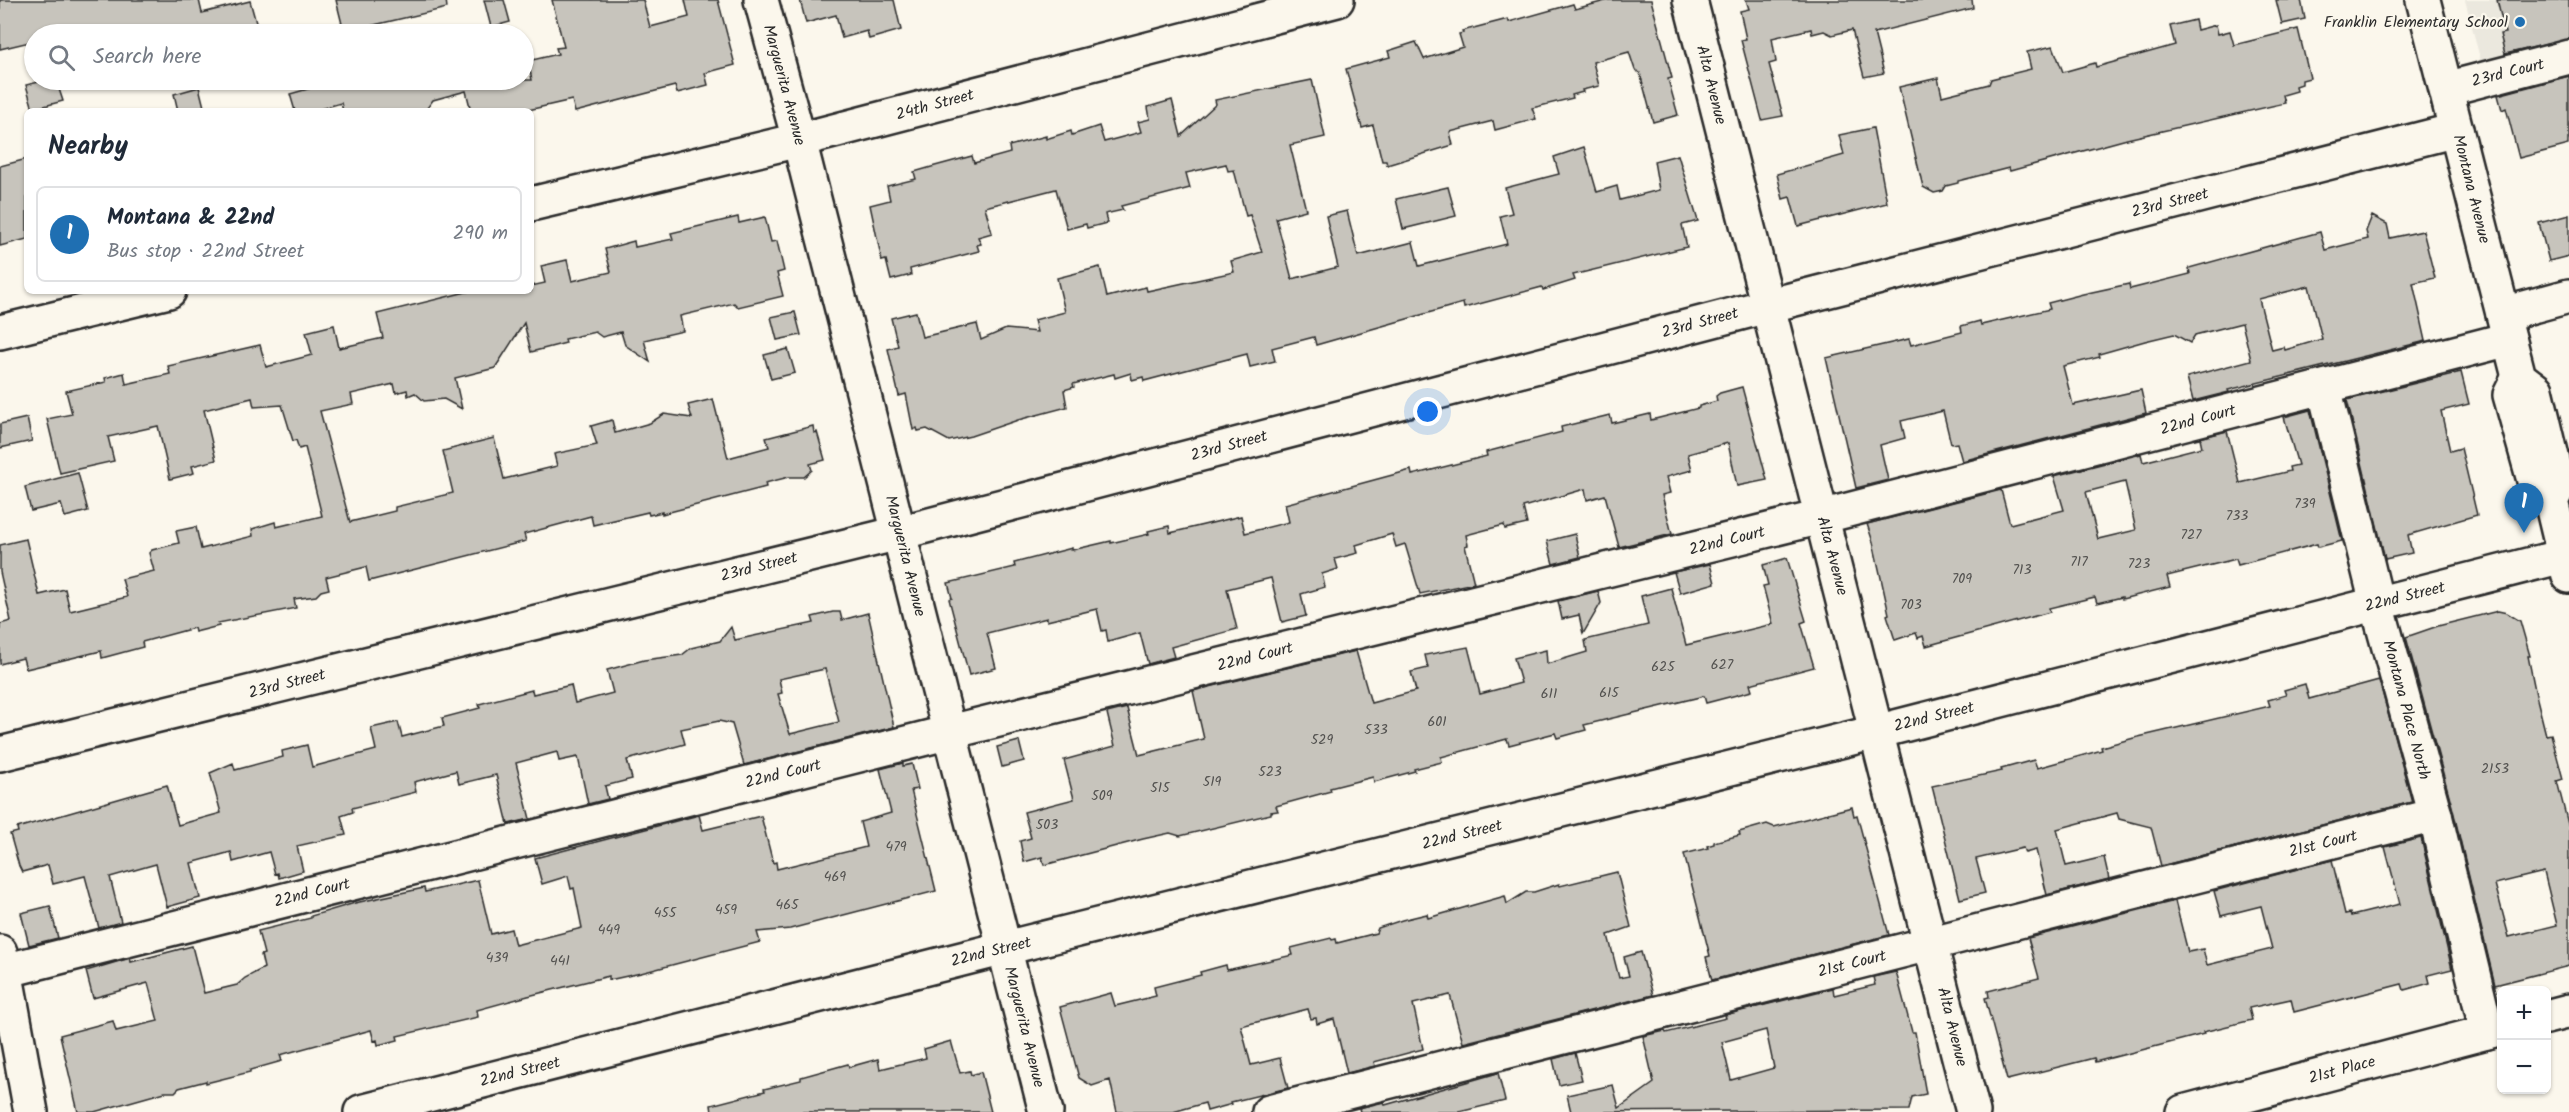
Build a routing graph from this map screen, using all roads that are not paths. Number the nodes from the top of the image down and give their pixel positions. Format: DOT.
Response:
graph roads {
  1 [pos="761,0"];
  2 [pos="1337,0"];
  3 [pos="1690,0"];
  4 [pos="2423,0"];
  5 [pos="2569,57"];
  6 [pos="2446,89"];
  7 [pos="2456,130"];
  8 [pos="799,140"];
  9 [pos="534,203"];
  10 [pos="157,294"];
  11 [pos="2569,296"];
  12 [pos="1767,306"];
  13 [pos="2506,326"];
  14 [pos="0,332"];
  15 [pos="2324,387"];
  16 [pos="1821,517"];
  17 [pos="899,533"];
  18 [pos="2565,553"];
  19 [pos="2377,604"];
  20 [pos="950,732"];
  21 [pos="1876,732"];
  22 [pos="0,754"];
  23 [pos="2435,815"];
  24 [pos="1932,944"];
  25 [pos="1005,948"];
  26 [pos="2,965"];
  27 [pos="2569,1011"];
  28 [pos="2551,1016"];
  29 [pos="2494,1030"];
  30 [pos="31,1112"];
  31 [pos="361,1112"];
  32 [pos="1046,1112"];
  33 [pos="1269,1112"];
  34 [pos="1973,1112"];
  35 [pos="2183,1112"];
  1 -- 8 [label="street, Marguerita Avenue"];
  2 -- 8 [label="street, 24th Street"];
  3 -- 12 [label="street, Alta Avenue"];
  4 -- 6 [label="street, Montana Avenue"];
  5 -- 6 [label="street, 23rd Court"];
  6 -- 7 [label="street, Montana Avenue"];
  7 -- 12 [label="street, 23rd Street"];
  7 -- 13 [label="street, Montana Avenue"];
  8 -- 9 [label="street, 24th Street"];
  8 -- 17 [label="street, Marguerita Avenue"];
  10 -- 14 [label="street"];
  11 -- 13 [label="street"];
  12 -- 16 [label="street, Alta Avenue"];
  12 -- 17 [label="street, 23rd Street"];
  13 -- 15 [label="street, 22nd Court"];
  13 -- 18 [label="street, Montana Avenue"];
  15 -- 16 [label="street, 22nd Court"];
  15 -- 19 [label="street, Montana Place North"];
  16 -- 20 [label="street, 22nd Court"];
  16 -- 21 [label="street, Alta Avenue"];
  17 -- 20 [label="street, Marguerita Avenue"];
  17 -- 22 [label="street, 23rd Street"];
  18 -- 19 [label="street, 22nd Street"];
  19 -- 21 [label="street, 22nd Street"];
  19 -- 23 [label="street, Montana Place North"];
  20 -- 25 [label="street, Marguerita Avenue"];
  20 -- 26 [label="street, 22nd Court"];
  21 -- 24 [label="street, Alta Avenue"];
  21 -- 25 [label="street, 22nd Street"];
  23 -- 24 [label="street, 21st Court"];
  23 -- 29 [label="street, Montana Place North"];
  24 -- 33 [label="street, 21st Court"];
  24 -- 34 [label="street, Alta Avenue"];
  25 -- 31 [label="street, 22nd Street"];
  25 -- 32 [label="street, Marguerita Avenue"];
  26 -- 30 [label="street"];
  27 -- 28 [label="street"];
  29 -- 35 [label="street, 21st Place"];
}
